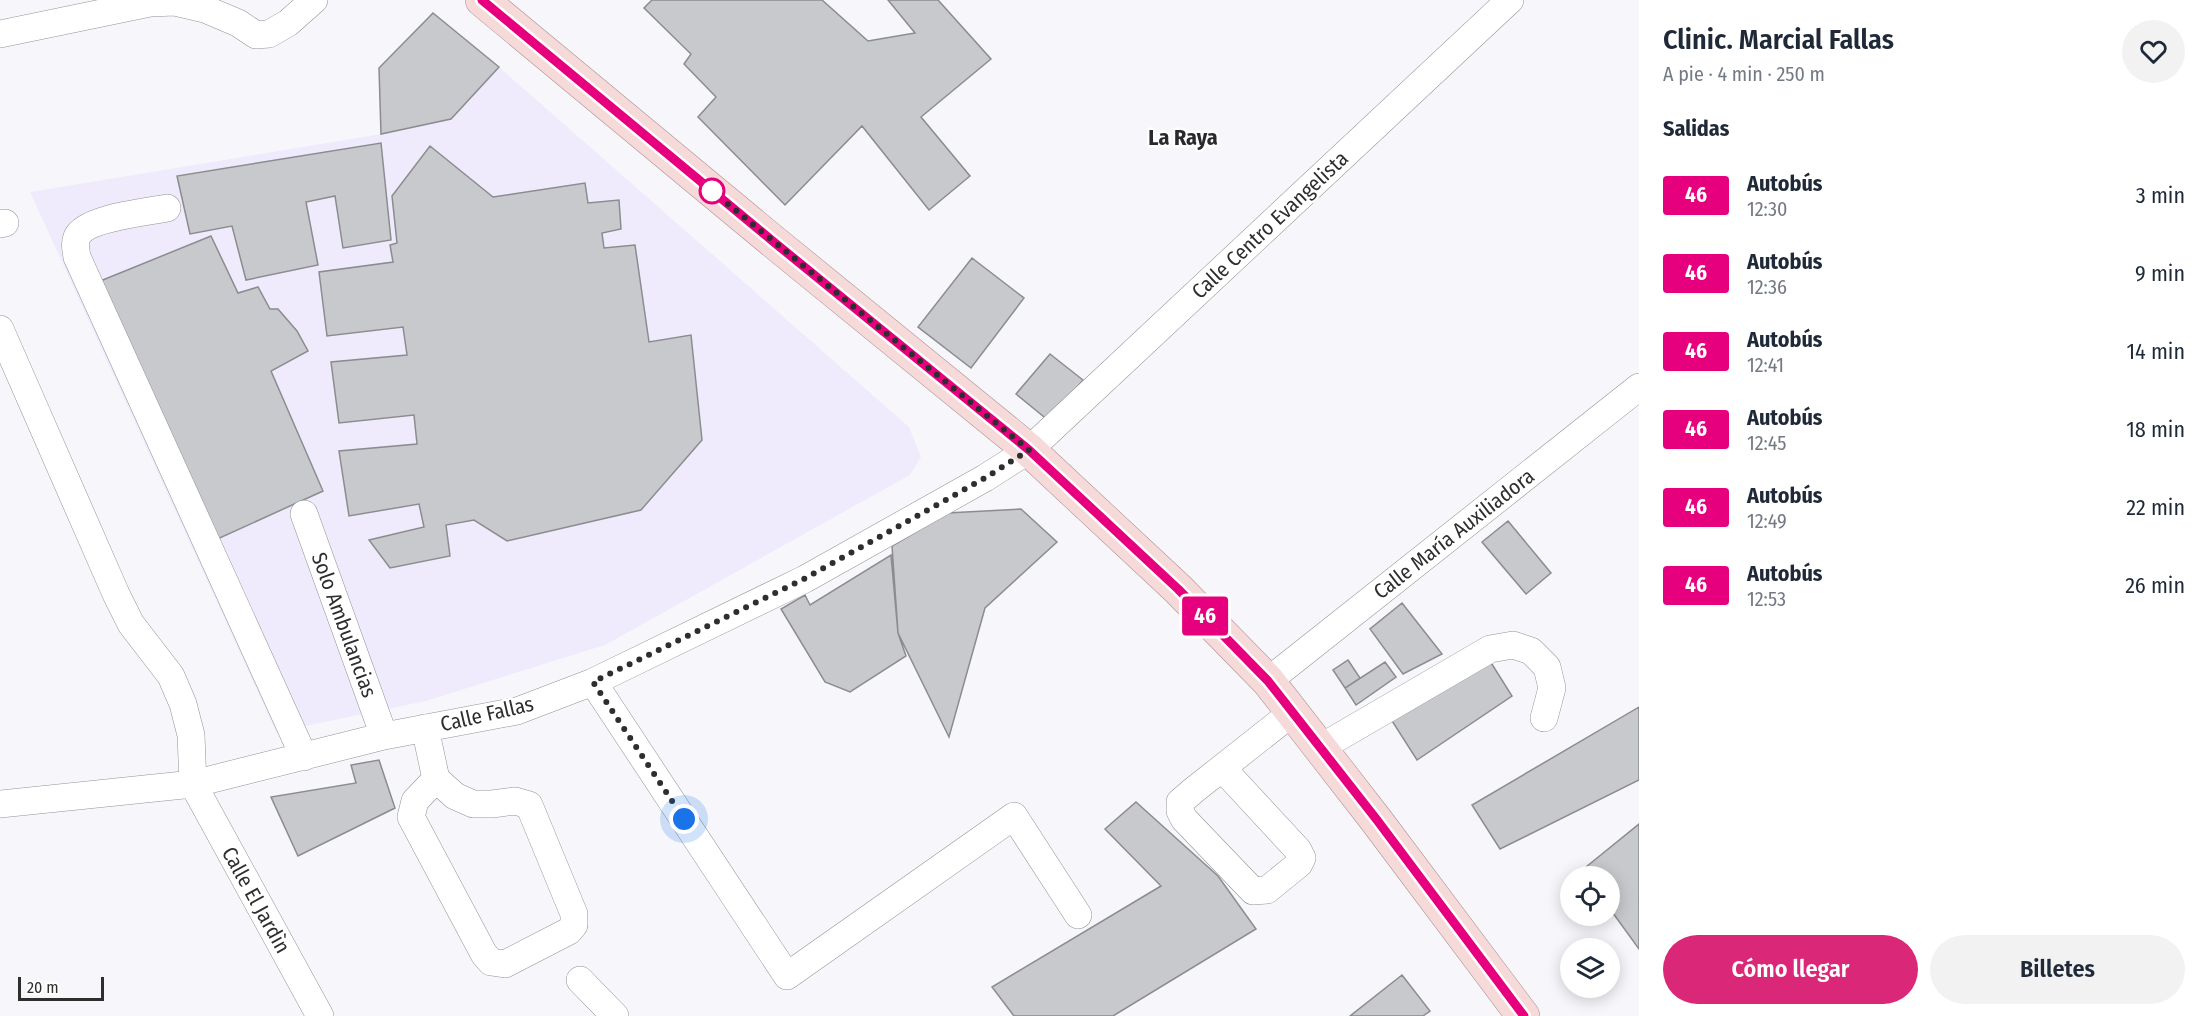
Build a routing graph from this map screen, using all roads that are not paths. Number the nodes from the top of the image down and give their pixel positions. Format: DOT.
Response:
graph roads {
  1 [pos="314,0"];
  2 [pos="482,0"];
  3 [pos="1510,0"];
  4 [pos="0,34"];
  5 [pos="167,208"];
  6 [pos="0,329"];
  7 [pos="1639,387"];
  8 [pos="1029,450"];
  9 [pos="304,514"];
  10 [pos="1268,681"];
  11 [pos="593,682"];
  12 [pos="1293,712"];
  13 [pos="1544,718"];
  14 [pos="424,728"];
  15 [pos="384,736"];
  16 [pos="1320,748"];
  17 [pos="304,757"];
  18 [pos="1222,768"];
  19 [pos="436,779"];
  20 [pos="193,784"];
  21 [pos="0,804"];
  22 [pos="1078,915"];
  23 [pos="580,980"];
  24 [pos="320,1016"];
  25 [pos="615,1016"];
  26 [pos="1524,1016"];
  1 -- 4 [label="street"];
  2 -- 8 [label="main road"];
  3 -- 8 [label="street, Calle Centro Evangelista"];
  5 -- 17 [label="street"];
  6 -- 20 [label="street"];
  7 -- 10 [label="street, Calle María Auxiliadora"];
  8 -- 10 [label="main road"];
  8 -- 11 [label="street, Calle Fallas"];
  9 -- 15 [label="street, Solo Ambulancias"];
  10 -- 12 [label="main road"];
  11 -- 14 [label="street, Calle Fallas"];
  11 -- 22 [label="street"];
  12 -- 16 [label="main road"];
  12 -- 18 [label="street"];
  13 -- 16 [label="street"];
  14 -- 15 [label="street, Calle Fallas"];
  14 -- 19 [label="street"];
  15 -- 17 [label="street, Calle Fallas"];
  16 -- 26 [label="main road"];
  17 -- 20 [label="street, Calle Fallas"];
  18 -- 18 [label="street"];
  19 -- 19 [label="street"];
  20 -- 21 [label="street, Calle Fallas"];
  20 -- 24 [label="street, Calle El Jardìn"];
  23 -- 25 [label="street"];
}
